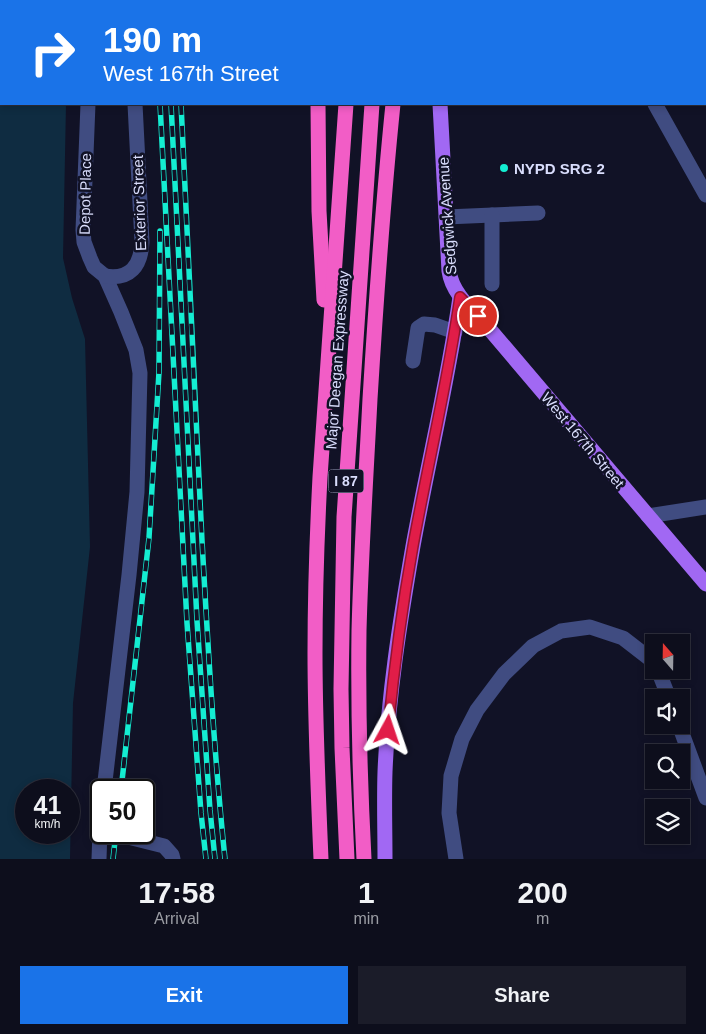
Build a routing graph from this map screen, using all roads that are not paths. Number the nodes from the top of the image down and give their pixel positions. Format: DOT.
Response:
graph roads {
  1 [pos="88,105"];
  2 [pos="135,105"];
  3 [pos="318,105"];
  4 [pos="346,105"];
  5 [pos="372,105"];
  6 [pos="393,105"];
  7 [pos="440,105"];
  8 [pos="657,105"];
  9 [pos="706,195"];
  10 [pos="538,213"];
  11 [pos="492,215"];
  12 [pos="446,217"];
  13 [pos="105,276"];
  14 [pos="492,284"];
  15 [pos="460,297"];
  16 [pos="455,332"];
  17 [pos="413,361"];
  18 [pos="328,364"];
  19 [pos="706,507"];
  20 [pos="648,516"];
  21 [pos="706,584"];
  22 [pos="645,655"];
  23 [pos="682,734"];
  24 [pos="105,779"];
  25 [pos="706,798"];
  26 [pos="155,843"];
  27 [pos="101,844"];
  28 [pos="100,859"];
  29 [pos="173,859"];
  30 [pos="321,859"];
  31 [pos="347,859"];
  32 [pos="364,859"];
  33 [pos="386,859"];
  34 [pos="456,859"];
  1 -- 13 [label="street, Depot Place"];
  2 -- 13 [label="street, Exterior Street"];
  3 -- 18 [label="highway"];
  4 -- 18 [label="highway, Major Deegan Expressway / I 87"];
  5 -- 31 [label="highway, Major Deegan Expressway / I 87"];
  6 -- 32 [label="highway"];
  7 -- 12 [label="main road, Sedgwick Avenue"];
  8 -- 9 [label="street"];
  10 -- 11 [label="street"];
  11 -- 12 [label="street"];
  11 -- 14 [label="street"];
  12 -- 15 [label="main road, Sedgwick Avenue"];
  13 -- 24 [label="street, Depot Place"];
  15 -- 16 [label="main road, Sedgwick Avenue"];
  15 -- 20 [label="main road, West 167th Street"];
  16 -- 17 [label="street"];
  16 -- 33 [label="main road, Sedgwick Avenue"];
  18 -- 30 [label="highway, Major Deegan Expressway / I 87"];
  19 -- 20 [label="street"];
  20 -- 21 [label="main road, West 167th Street"];
  22 -- 34 [label="street"];
  23 -- 25 [label="street"];
  26 -- 29 [label="street"];
  27 -- 28 [label="street"];
}
